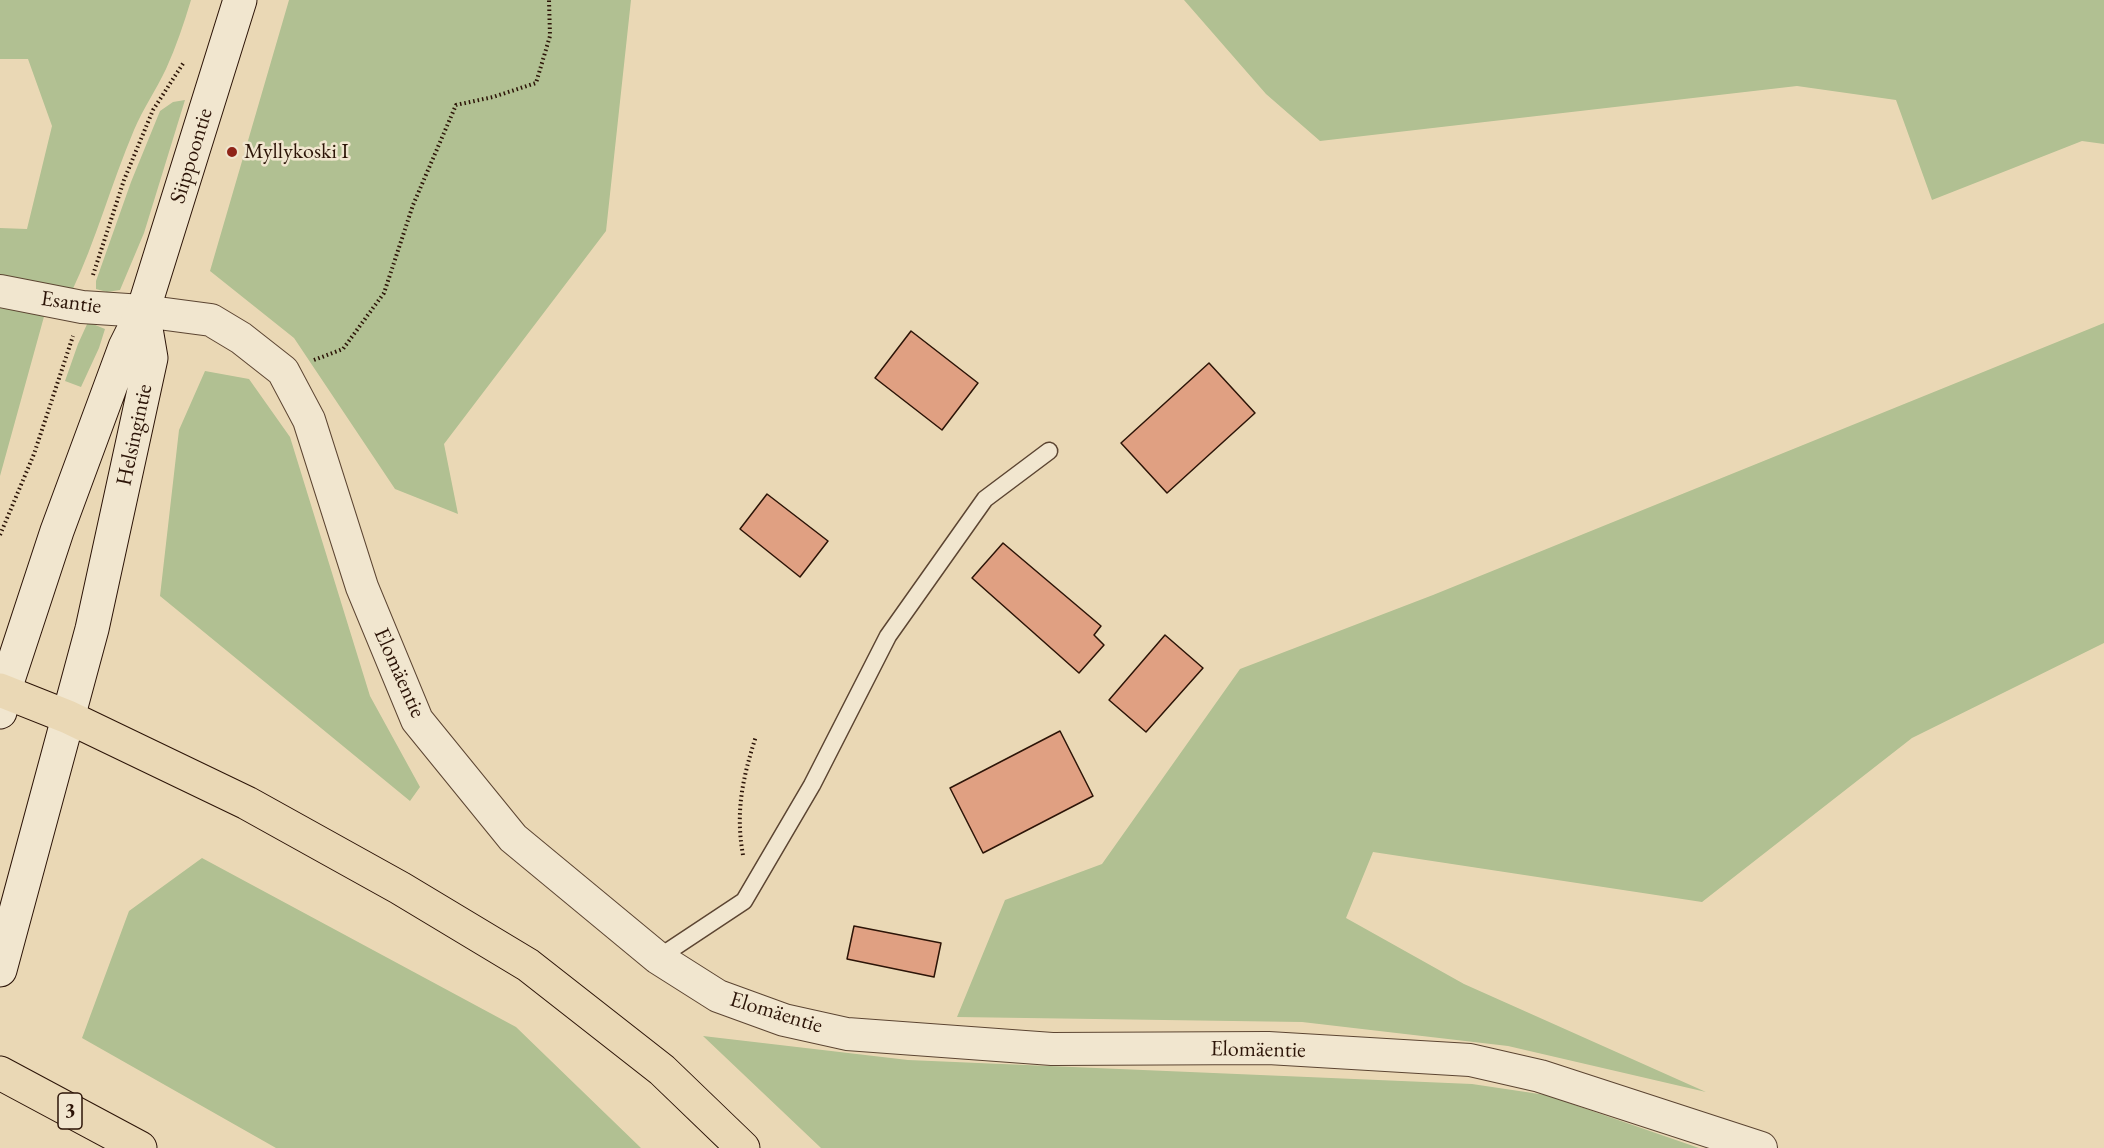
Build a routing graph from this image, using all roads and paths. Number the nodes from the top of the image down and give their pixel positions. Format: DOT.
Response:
graph roads {
  1 [pos="240,0"];
  2 [pos="549,0"];
  3 [pos="188,56"];
  4 [pos="0,291"];
  5 [pos="82,307"];
  6 [pos="143,311"];
  7 [pos="343,349"];
  8 [pos="1049,451"];
  9 [pos="0,535"];
  10 [pos="1,698"];
  11 [pos="68,717"];
  12 [pos="756,736"];
  13 [pos="749,891"];
  14 [pos="658,958"];
  15 [pos="0,970"];
  16 [pos="0,1073"];
  17 [pos="140,1148"];
  18 [pos="742,1148"];
  19 [pos="1761,1148"];
  1 -- 6 [label="main road, Siippoontie"];
  2 -- 7 [label="path"];
  3 -- 5 [label="path"];
  4 -- 5 [label="street, Esantie"];
  5 -- 6 [label="street, Esantie"];
  5 -- 9 [label="path"];
  6 -- 10 [label="main road, Helsingintie"];
  6 -- 11 [label="main road, Helsingintie"];
  6 -- 14 [label="street, Elomäentie"];
  8 -- 13 [label="lane"];
  10 -- 11 [label="highway"];
  11 -- 15 [label="main road, Helsingintie"];
  11 -- 18 [label="highway"];
  12 -- 13 [label="path"];
  13 -- 14 [label="lane"];
  14 -- 19 [label="street, Elomäentie"];
  16 -- 17 [label="highway, 3"];
}
